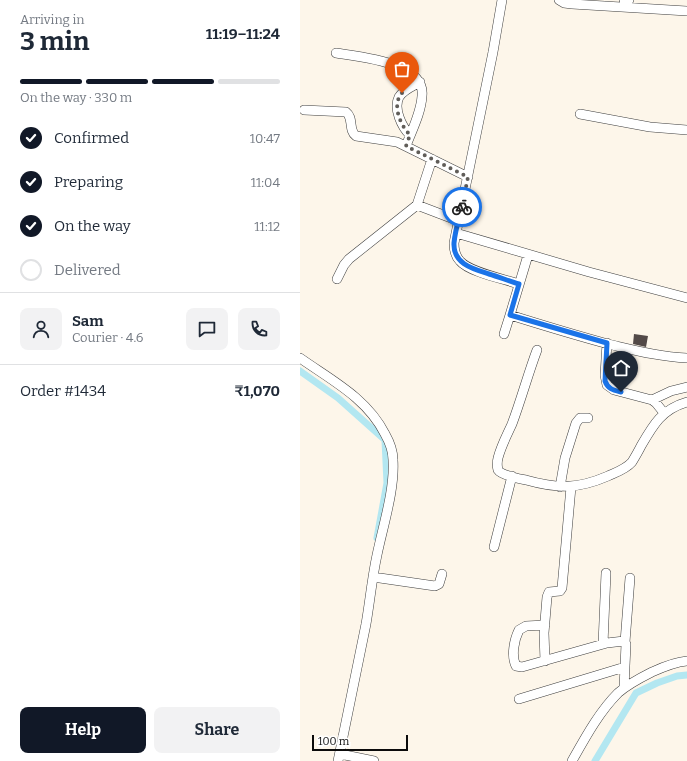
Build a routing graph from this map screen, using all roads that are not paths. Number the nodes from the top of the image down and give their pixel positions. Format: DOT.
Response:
graph roads {
  1 [pos="502,0"];
  2 [pos="559,0"];
  3 [pos="624,0"];
  4 [pos="629,0"];
  5 [pos="687,11"];
  6 [pos="336,53"];
  7 [pos="420,82"];
  8 [pos="304,110"];
  9 [pos="580,114"];
  10 [pos="687,130"];
  11 [pos="410,135"];
  12 [pos="406,146"];
  13 [pos="432,159"];
  14 [pos="468,177"];
  15 [pos="417,205"];
  16 [pos="458,221"];
  17 [pos="456,233"];
  18 [pos="528,254"];
  19 [pos="337,279"];
  20 [pos="519,284"];
  21 [pos="687,298"];
  22 [pos="510,315"];
  23 [pos="504,334"];
  24 [pos="607,343"];
  25 [pos="537,350"];
  26 [pos="300,358"];
  27 [pos="687,358"];
  28 [pos="687,387"];
  29 [pos="652,400"];
  30 [pos="687,402"];
  31 [pos="664,413"];
  32 [pos="588,418"];
  33 [pos="512,476"];
  34 [pos="560,486"];
  35 [pos="571,487"];
  36 [pos="494,547"];
  37 [pos="442,574"];
  38 [pos="606,574"];
  39 [pos="373,577"];
  40 [pos="630,578"];
  41 [pos="545,625"];
  42 [pos="625,642"];
  43 [pos="603,644"];
  44 [pos="545,661"];
  45 [pos="687,661"];
  46 [pos="624,667"];
  47 [pos="624,688"];
  48 [pos="519,699"];
  49 [pos="339,758"];
  50 [pos="374,761"];
  51 [pos="572,761"];
  1 -- 14 [label="street"];
  2 -- 5 [label="street"];
  3 -- 4 [label="street"];
  6 -- 7 [label="street"];
  7 -- 11 [label="street"];
  7 -- 11 [label="street"];
  8 -- 12 [label="street"];
  9 -- 10 [label="street"];
  11 -- 12 [label="street"];
  12 -- 13 [label="street"];
  13 -- 14 [label="street"];
  13 -- 15 [label="street"];
  14 -- 16 [label="street"];
  15 -- 16 [label="street"];
  15 -- 19 [label="street"];
  16 -- 17 [label="street"];
  17 -- 18 [label="street"];
  17 -- 20 [label="street"];
  18 -- 20 [label="street"];
  18 -- 21 [label="street"];
  20 -- 22 [label="street"];
  22 -- 23 [label="street"];
  22 -- 24 [label="street"];
  24 -- 27 [label="street"];
  24 -- 29 [label="street"];
  25 -- 33 [label="street"];
  26 -- 39 [label="street"];
  28 -- 29 [label="street"];
  29 -- 31 [label="street"];
  30 -- 31 [label="street"];
  31 -- 35 [label="street"];
  32 -- 34 [label="street"];
  33 -- 34 [label="street"];
  33 -- 36 [label="street"];
  34 -- 35 [label="street"];
  35 -- 41 [label="street"];
  37 -- 39 [label="street"];
  38 -- 43 [label="street"];
  39 -- 49 [label="street"];
  40 -- 42 [label="street"];
  41 -- 44 [label="street"];
  41 -- 44 [label="street"];
  42 -- 43 [label="street"];
  42 -- 46 [label="street"];
  43 -- 44 [label="street"];
  45 -- 47 [label="street"];
  46 -- 47 [label="street"];
  46 -- 48 [label="street"];
  47 -- 51 [label="street"];
  49 -- 50 [label="street"];
}
